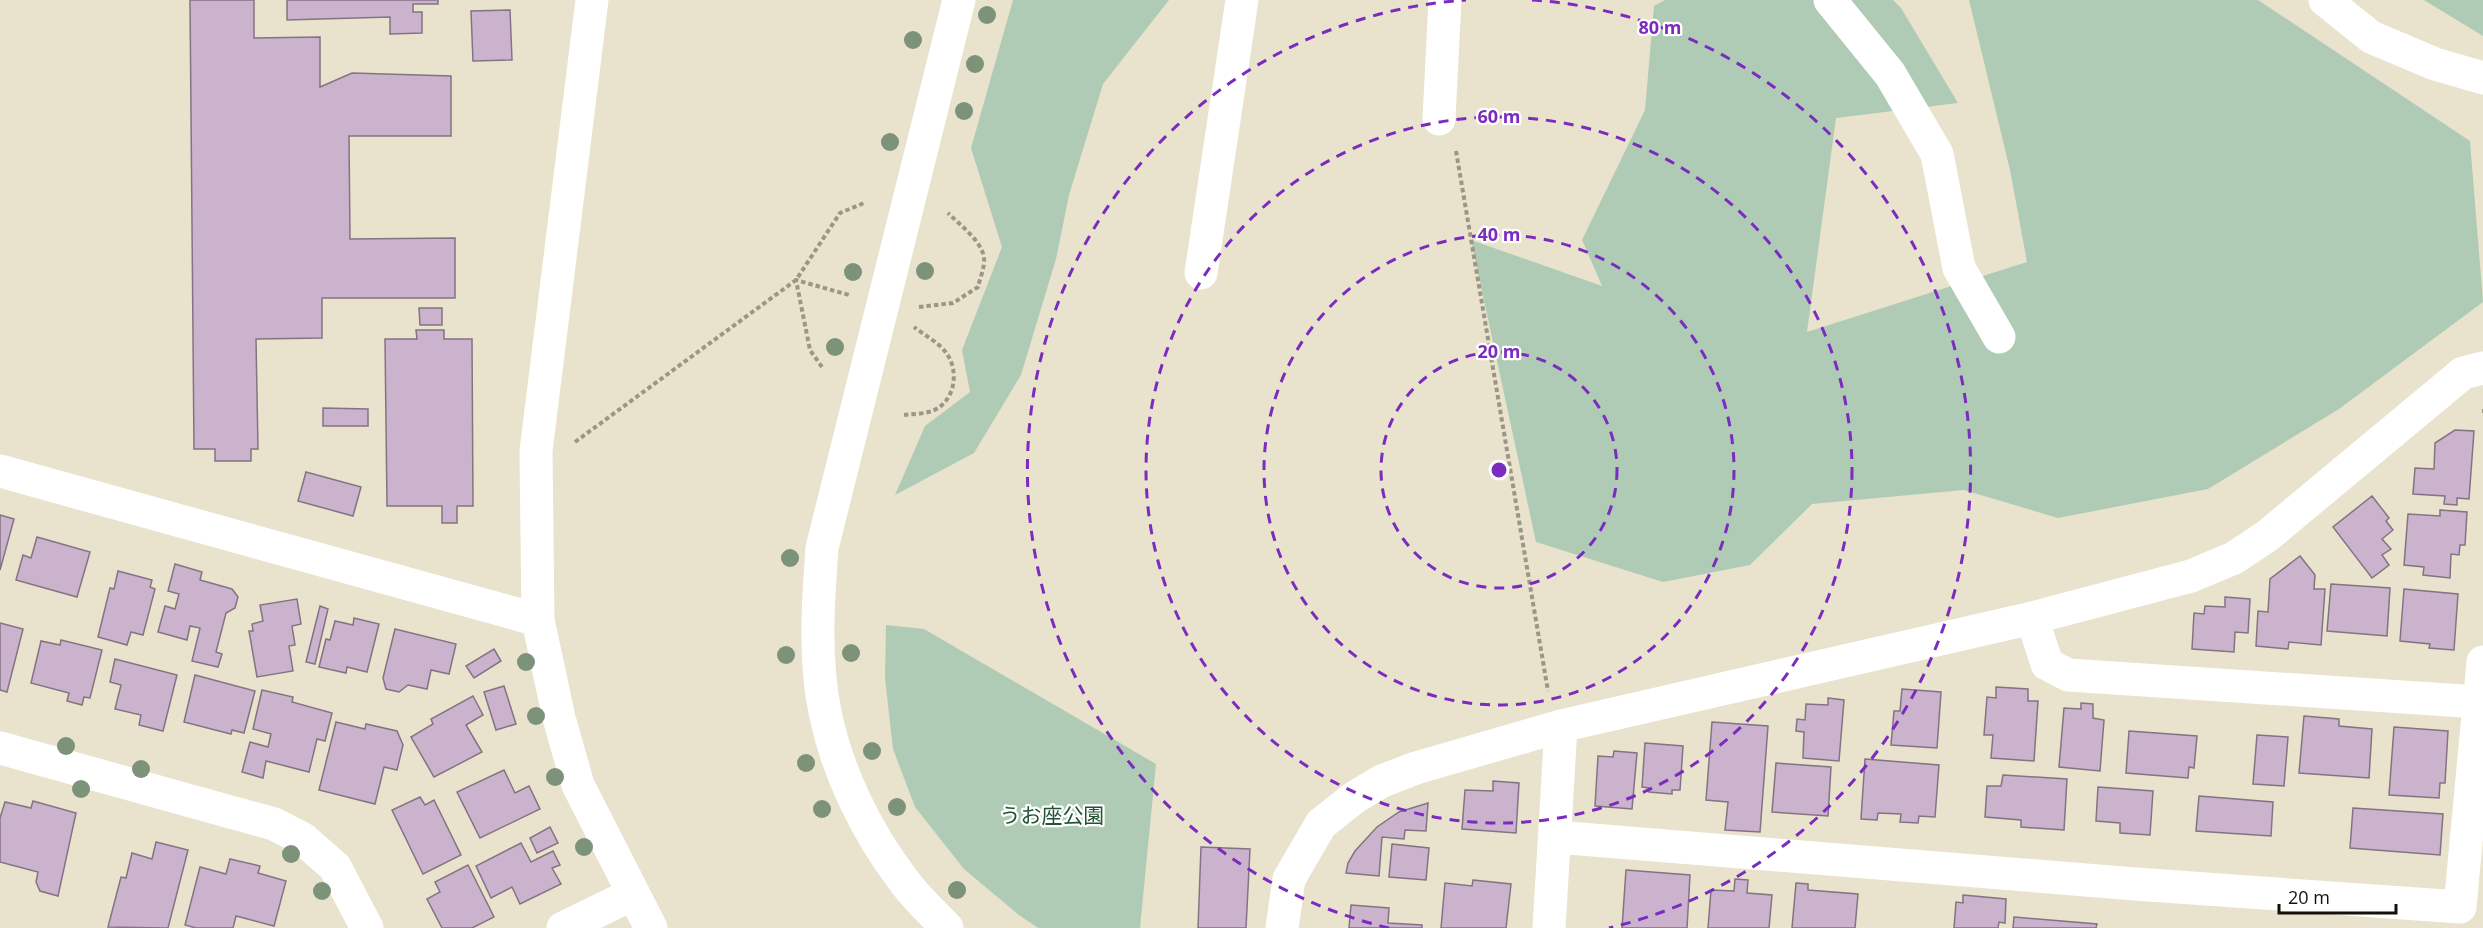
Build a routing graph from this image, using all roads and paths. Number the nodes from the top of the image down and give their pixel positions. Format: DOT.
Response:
graph roads {
  1 [pos="592,0"];
  2 [pos="959,0"];
  3 [pos="1242,0"];
  4 [pos="1445,0"];
  5 [pos="1830,0"];
  6 [pos="2325,0"];
  7 [pos="2483,78"];
  8 [pos="1438,119"];
  9 [pos="864,203"];
  10 [pos="948,213"];
  11 [pos="1202,273"];
  12 [pos="796,280"];
  13 [pos="915,309"];
  14 [pos="909,319"];
  15 [pos="2000,337"];
  16 [pos="822,367"];
  17 [pos="2483,368"];
  18 [pos="904,415"];
  19 [pos="0,471"];
  20 [pos="536,471"];
  21 [pos="2032,618"];
  22 [pos="538,620"];
  23 [pos="2483,662"];
  24 [pos="1548,693"];
  25 [pos="2479,702"];
  26 [pos="1561,726"];
  27 [pos="0,748"];
  28 [pos="1556,837"];
  29 [pos="633,894"];
  30 [pos="367,928"];
  31 [pos="563,928"];
  32 [pos="651,928"];
  33 [pos="947,928"];
  34 [pos="1282,928"];
  35 [pos="1549,928"];
  1 -- 20 [label="street"];
  2 -- 33 [label="street"];
  3 -- 11 [label="street"];
  4 -- 8 [label="street"];
  5 -- 15 [label="street"];
  6 -- 7 [label="street"];
  8 -- 24 [label="path"];
  9 -- 12 [label="path"];
  10 -- 13 [label="path"];
  12 -- 16 [label="path"];
  12 -- 20 [label="path"];
  14 -- 18 [label="path"];
  17 -- 21 [label="street"];
  19 -- 22 [label="street"];
  20 -- 22 [label="street"];
  21 -- 25 [label="street"];
  21 -- 26 [label="street"];
  22 -- 29 [label="street"];
  23 -- 25 [label="street"];
  25 -- 28 [label="street"];
  26 -- 28 [label="street"];
  26 -- 34 [label="street"];
  27 -- 30 [label="street"];
  28 -- 35 [label="street"];
  29 -- 31 [label="street"];
  29 -- 32 [label="street"];
}
